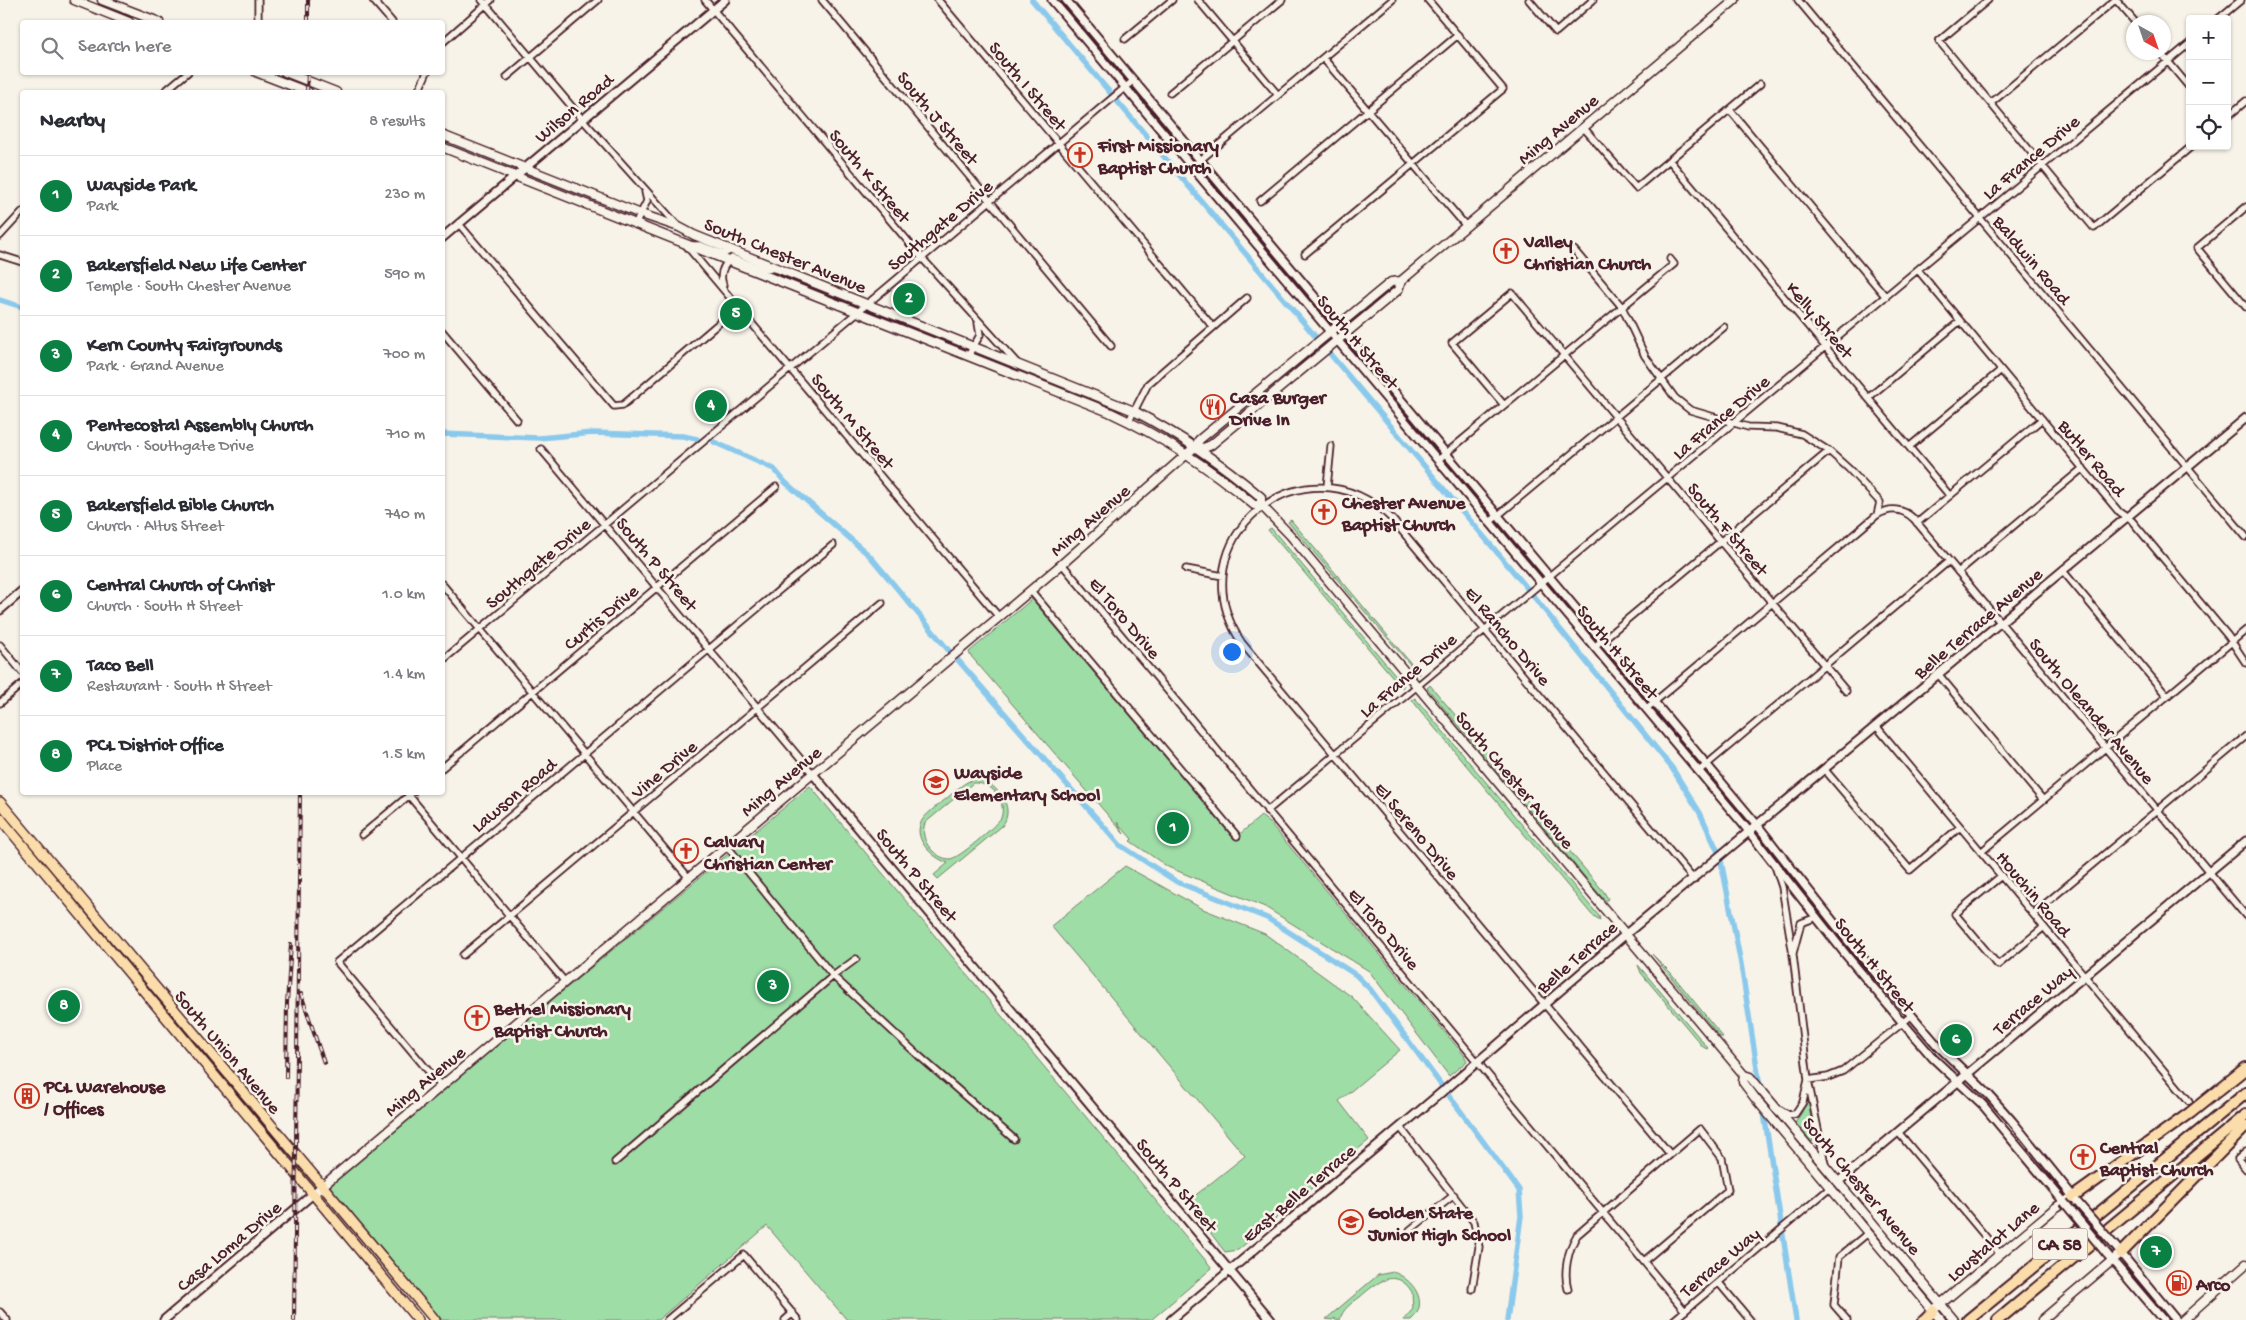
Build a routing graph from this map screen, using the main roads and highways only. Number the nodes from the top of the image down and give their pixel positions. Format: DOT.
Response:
graph roads {
  1 [pos="74,0"];
  2 [pos="102,0"];
  3 [pos="1735,0"];
  4 [pos="1726,3"];
  5 [pos="124,20"];
  6 [pos="153,20"];
  7 [pos="264,75"];
  8 [pos="293,75"];
  9 [pos="303,90"];
  10 [pos="331,90"];
  11 [pos="445,136"];
  12 [pos="445,148"];
  13 [pos="1401,281"];
  14 [pos="1196,446"];
  15 [pos="1188,454"];
  16 [pos="1261,505"];
  17 [pos="0,802"];
  18 [pos="0,818"];
  19 [pos="27,850"];
  20 [pos="69,885"];
  21 [pos="64,894"];
  22 [pos="100,922"];
  23 [pos="100,937"];
  24 [pos="132,960"];
  25 [pos="133,977"];
  26 [pos="174,1010"];
  27 [pos="173,1024"];
  28 [pos="216,1060"];
  29 [pos="2246,1068"];
  30 [pos="215,1075"];
  31 [pos="1744,1075"];
  32 [pos="2246,1093"];
  33 [pos="259,1112"];
  34 [pos="2246,1115"];
  35 [pos="2246,1126"];
  36 [pos="1791,1141"];
  37 [pos="1838,1182"];
  38 [pos="322,1186"];
  39 [pos="1830,1188"];
  40 [pos="313,1194"];
  41 [pos="2075,1199"];
  42 [pos="1874,1225"];
  43 [pos="1868,1233"];
  44 [pos="2118,1250"];
  45 [pos="2246,1264"];
  46 [pos="1908,1266"];
  47 [pos="1937,1308"];
  48 [pos="418,1320"];
  49 [pos="435,1320"];
  50 [pos="1924,1320"];
  51 [pos="1940,1320"];
  52 [pos="1954,1320"];
  53 [pos="1968,1320"];
  54 [pos="1998,1320"];
  55 [pos="2042,1320"];
  56 [pos="2183,1320"];
  1 -- 5 [label="main road"];
  2 -- 6 [label="main road"];
  3 -- 4 [label="main road, Ming Avenue"];
  4 -- 13 [label="main road, Ming Avenue"];
  7 -- 9 [label="main road"];
  8 -- 10 [label="main road"];
  11 -- 14 [label="main road, South Chester Avenue"];
  12 -- 15 [label="main road, South Chester Avenue"];
  13 -- 14 [label="main road, Ming Avenue"];
  13 -- 14 [label="main road, Ming Avenue"];
  14 -- 15 [label="main road, Ming Avenue"];
  14 -- 16 [label="main road, South Chester Avenue"];
  15 -- 16 [label="main road, South Chester Avenue"];
  15 -- 38 [label="main road, Ming Avenue"];
  16 -- 31 [label="main road, South Chester Avenue"];
  17 -- 20 [label="main road, South Union Avenue"];
  18 -- 19 [label="main road, South Union Avenue"];
  19 -- 20 [label="main road"];
  19 -- 21 [label="main road, South Union Avenue"];
  20 -- 22 [label="main road, South Union Avenue"];
  21 -- 22 [label="main road"];
  21 -- 23 [label="main road, South Union Avenue"];
  22 -- 24 [label="main road, South Union Avenue"];
  23 -- 24 [label="main road"];
  23 -- 25 [label="main road, South Union Avenue"];
  24 -- 26 [label="main road, South Union Avenue"];
  25 -- 26 [label="main road"];
  25 -- 27 [label="main road, South Union Avenue"];
  26 -- 28 [label="main road, South Union Avenue"];
  27 -- 28 [label="main road"];
  27 -- 30 [label="main road, South Union Avenue"];
  28 -- 33 [label="main road, South Union Avenue"];
  29 -- 41 [label="highway"];
  30 -- 33 [label="main road"];
  30 -- 40 [label="main road, South Union Avenue"];
  31 -- 36 [label="main road, South Chester Avenue"];
  31 -- 37 [label="main road, South Chester Avenue"];
  32 -- 53 [label="highway, CA 58"];
  33 -- 38 [label="main road, South Union Avenue"];
  34 -- 54 [label="highway, CA 58"];
  35 -- 44 [label="highway"];
  36 -- 37 [label="main road"];
  36 -- 39 [label="main road, South Chester Avenue"];
  37 -- 42 [label="main road, South Chester Avenue"];
  38 -- 40 [label="main road, Ming Avenue"];
  38 -- 49 [label="main road, South Union Avenue"];
  39 -- 42 [label="main road"];
  39 -- 43 [label="main road, South Chester Avenue"];
  40 -- 48 [label="main road, South Union Avenue"];
  41 -- 47 [label="main road, Loustalot Lane"];
  42 -- 46 [label="main road, South Chester Avenue"];
  43 -- 46 [label="main road"];
  43 -- 47 [label="main road, South Chester Avenue"];
  44 -- 55 [label="main road"];
  45 -- 56 [label="main road"];
  46 -- 47 [label="main road, South Chester Avenue"];
  47 -- 50 [label="highway"];
  47 -- 51 [label="main road, South Chester Avenue"];
  47 -- 52 [label="main road, South Chester Avenue"];
}
